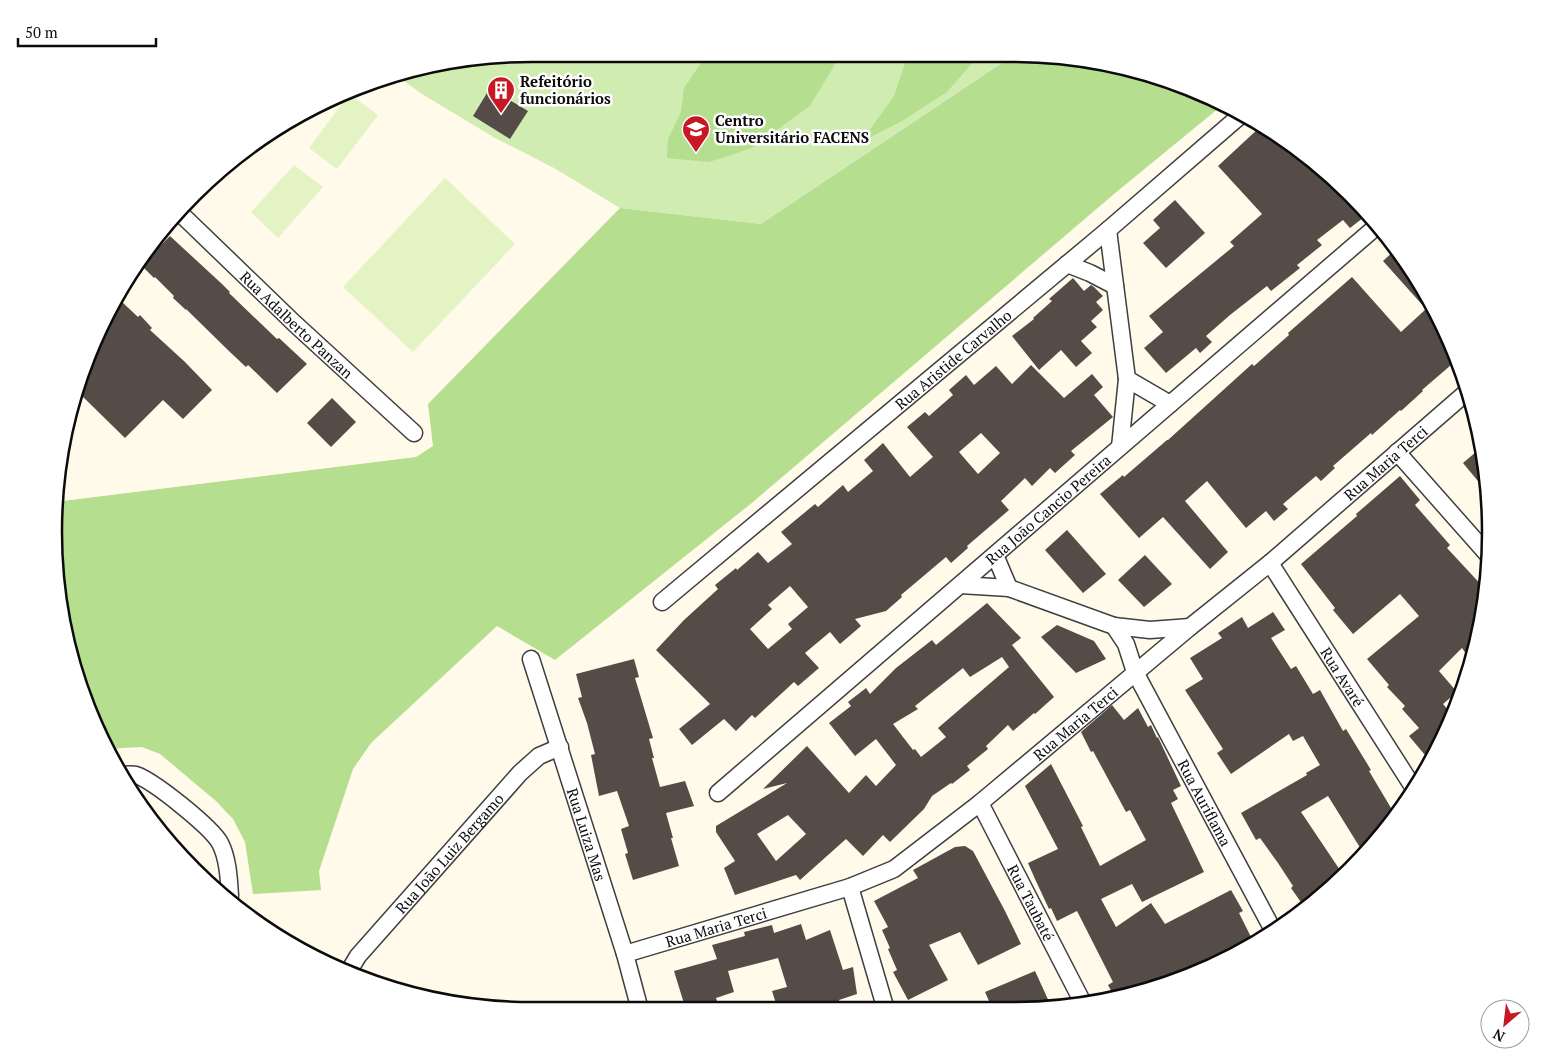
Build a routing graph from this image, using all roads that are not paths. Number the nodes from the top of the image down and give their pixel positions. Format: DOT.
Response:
graph roads {
  1 [pos="1236,119"];
  2 [pos="184,217"];
  3 [pos="1108,230"];
  4 [pos="1373,231"];
  5 [pos="1067,264"];
  6 [pos="1115,286"];
  7 [pos="1127,379"];
  8 [pos="1463,396"];
  9 [pos="1170,404"];
  10 [pos="414,433"];
  11 [pos="1120,447"];
  12 [pos="1397,452"];
  13 [pos="1481,548"];
  14 [pos="995,554"];
  15 [pos="1270,563"];
  16 [pos="960,585"];
  17 [pos="1009,588"];
  18 [pos="662,602"];
  19 [pos="1114,626"];
  20 [pos="1190,627"];
  21 [pos="532,659"];
  22 [pos="1135,672"];
  23 [pos="560,748"];
  24 [pos="130,775"];
  25 [pos="1410,782"];
  26 [pos="718,793"];
  27 [pos="980,803"];
  28 [pos="850,887"];
  29 [pos="229,890"];
  30 [pos="1270,925"];
  31 [pos="625,954"];
  32 [pos="352,966"];
  33 [pos="1079,996"];
  34 [pos="638,1002"];
  35 [pos="884,1002"];
  1 -- 3 [label="street, Rua Aristide Carvalho"];
  2 -- 10 [label="street, Rua Adalberto Panzan"];
  3 -- 5 [label="street, Rua Aristide Carvalho"];
  3 -- 6 [label="street"];
  4 -- 9 [label="street, Rua João Cancio Pereira"];
  5 -- 6 [label="street"];
  5 -- 18 [label="street, Rua Aristide Carvalho"];
  6 -- 7 [label="street"];
  7 -- 9 [label="street"];
  7 -- 11 [label="street"];
  8 -- 12 [label="street, Rua Maria Terci"];
  9 -- 11 [label="street, Rua João Cancio Pereira"];
  11 -- 14 [label="street, Rua João Cancio Pereira"];
  12 -- 13 [label="street"];
  12 -- 15 [label="street, Rua Maria Terci"];
  14 -- 16 [label="street, Rua João Cancio Pereira"];
  14 -- 17 [label="street"];
  15 -- 20 [label="street, Rua Maria Terci"];
  15 -- 25 [label="street, Rua Avaré"];
  16 -- 17 [label="street"];
  16 -- 26 [label="street, Rua João Cancio Pereira"];
  17 -- 19 [label="street"];
  19 -- 20 [label="street"];
  19 -- 22 [label="street, Rua Auriflama"];
  20 -- 22 [label="street, Rua Maria Terci"];
  21 -- 23 [label="street, Rua Luiza Mas"];
  22 -- 27 [label="street, Rua Maria Terci"];
  22 -- 30 [label="street, Rua Auriflama"];
  23 -- 31 [label="street, Rua Luiza Mas"];
  23 -- 32 [label="street, Rua João Luiz Bergamo"];
  24 -- 29 [label="street"];
  27 -- 28 [label="street, Rua Maria Terci"];
  27 -- 33 [label="street, Rua Taubaté"];
  28 -- 31 [label="street, Rua Maria Terci"];
  28 -- 35 [label="street"];
  31 -- 34 [label="street, Rua Luiza Mas"];
}
